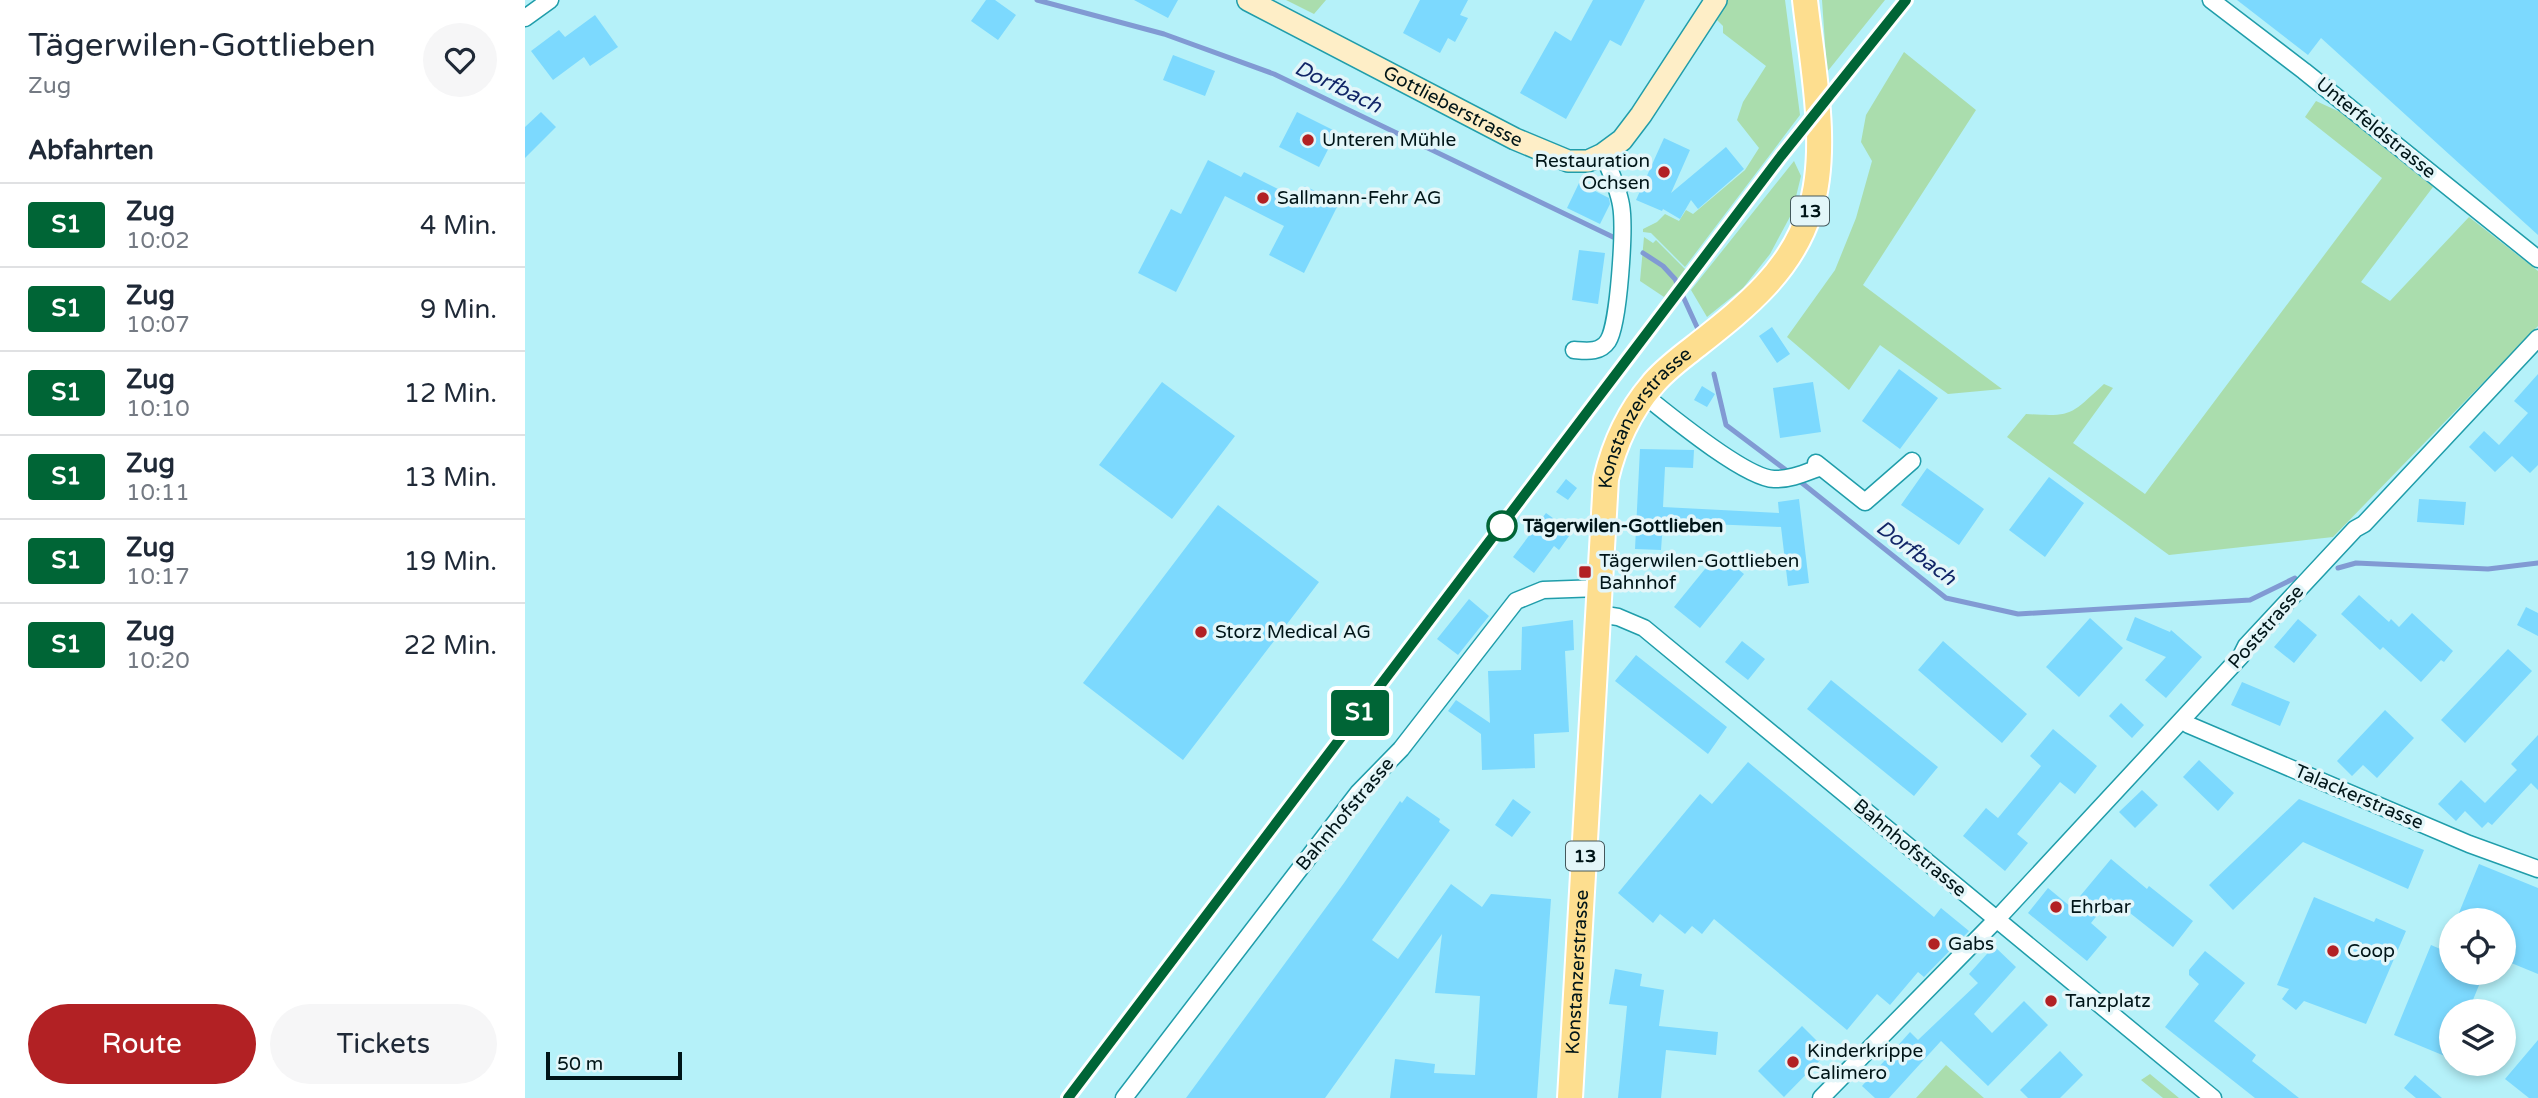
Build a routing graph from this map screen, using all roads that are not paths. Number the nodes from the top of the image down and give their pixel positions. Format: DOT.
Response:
graph roads {
  1 [pos="550,0"];
  2 [pos="1248,0"];
  3 [pos="1716,0"];
  4 [pos="1805,0"];
  5 [pos="2211,0"];
  6 [pos="525,18"];
  7 [pos="1603,154"];
  8 [pos="2538,259"];
  9 [pos="2538,338"];
  10 [pos="1574,350"];
  11 [pos="1644,396"];
  12 [pos="1912,461"];
  13 [pos="1600,588"];
  14 [pos="1599,614"];
  15 [pos="2182,720"];
  16 [pos="2538,869"];
  17 [pos="1997,919"];
  18 [pos="1124,1098"];
  19 [pos="1570,1098"];
  20 [pos="1821,1098"];
  21 [pos="2213,1098"];
  1 -- 6 [label="street"];
  2 -- 7 [label="street, Gottlieberstrasse"];
  3 -- 7 [label="street, Gottlieberstrasse"];
  4 -- 11 [label="main road, Konstanzerstrasse / 13"];
  5 -- 8 [label="street, Unterfeldstrasse"];
  7 -- 10 [label="street"];
  9 -- 15 [label="street, Poststrasse"];
  11 -- 12 [label="street"];
  11 -- 13 [label="main road, Konstanzerstrasse / 13"];
  13 -- 14 [label="main road, Konstanzerstrasse / 13"];
  13 -- 18 [label="street, Bahnhofstrasse"];
  14 -- 17 [label="street, Bahnhofstrasse"];
  14 -- 19 [label="main road, Konstanzerstrasse / 13"];
  15 -- 16 [label="street, Talackerstrasse"];
  15 -- 17 [label="street, Poststrasse"];
  17 -- 20 [label="street, Poststrasse"];
  17 -- 21 [label="street, Bahnhofstrasse"];
}
